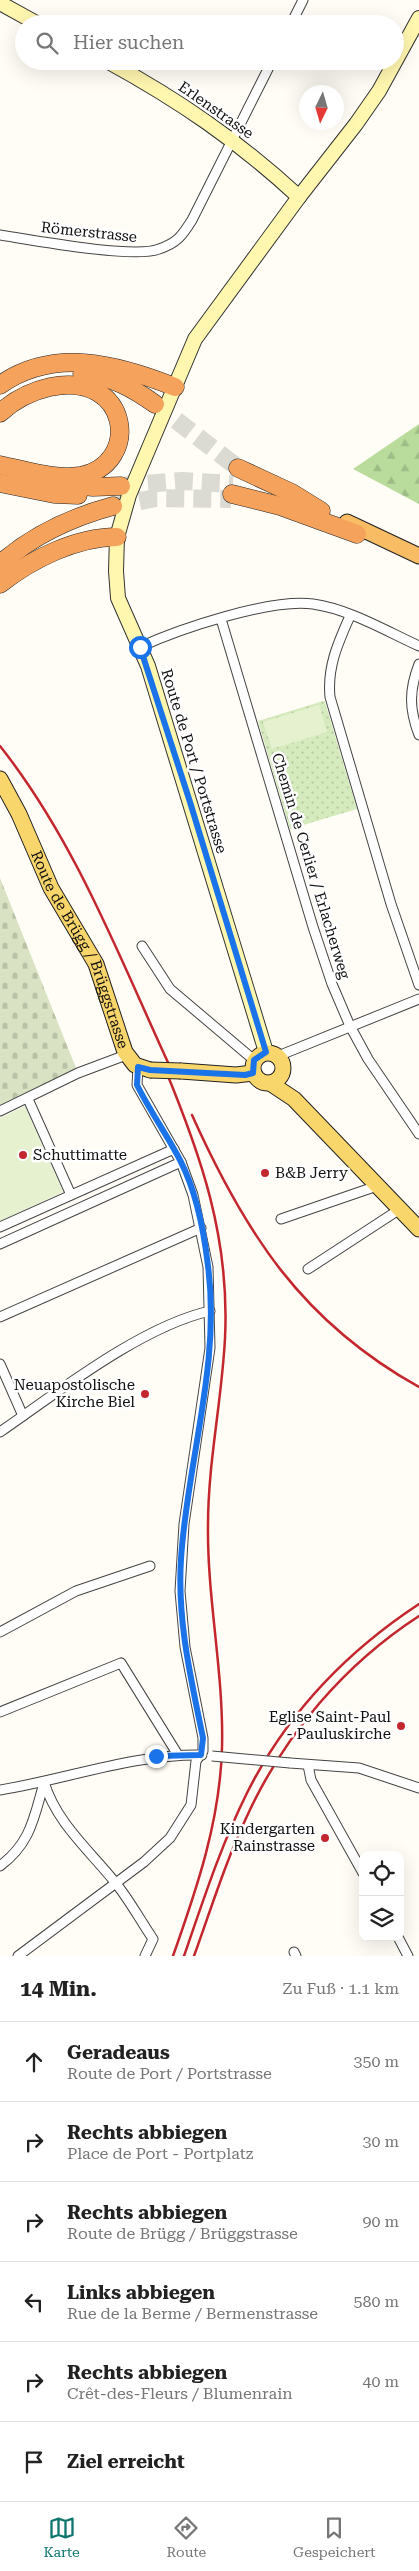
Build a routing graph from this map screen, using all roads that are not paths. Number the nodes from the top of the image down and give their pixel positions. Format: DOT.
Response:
graph roads {
  1 [pos="303,0"];
  2 [pos="0,3"];
  3 [pos="22,15"];
  4 [pos="296,15"];
  5 [pos="419,18"];
  6 [pos="404,47"];
  7 [pos="123,70"];
  8 [pos="267,70"];
  9 [pos="391,70"];
  10 [pos="232,139"];
  11 [pos="299,197"];
  12 [pos="0,236"];
  13 [pos="0,385"];
  14 [pos="175,387"];
  15 [pos="0,400"];
  16 [pos="155,404"];
  17 [pos="0,413"];
  18 [pos="0,467"];
  19 [pos="0,483"];
  20 [pos="117,495"];
  21 [pos="321,511"];
  22 [pos="357,534"];
  23 [pos="117,542"];
  24 [pos="412,553"];
  25 [pos="0,564"];
  26 [pos="0,584"];
  27 [pos="350,616"];
  28 [pos="222,619"];
  29 [pos="419,646"];
  30 [pos="140,647"];
  31 [pos="419,664"];
  32 [pos="419,735"];
  33 [pos="0,779"];
  34 [pos="142,946"];
  35 [pos="419,985"];
  36 [pos="419,998"];
  37 [pos="350,1026"];
  38 [pos="126,1055"];
  39 [pos="263,1060"];
  40 [pos="144,1068"];
  41 [pos="282,1072"];
  42 [pos="270,1083"];
  43 [pos="28,1099"];
  44 [pos="294,1100"];
  45 [pos="0,1111"];
  46 [pos="419,1134"];
  47 [pos="174,1149"];
  48 [pos="181,1162"];
  49 [pos="377,1186"];
  50 [pos="71,1195"];
  51 [pos="400,1209"];
  52 [pos="281,1219"];
  53 [pos="0,1227"];
  54 [pos="201,1228"];
  55 [pos="419,1229"];
  56 [pos="0,1244"];
  57 [pos="308,1269"];
  58 [pos="210,1311"];
  59 [pos="0,1317"];
  60 [pos="0,1364"];
  61 [pos="23,1416"];
  62 [pos="0,1432"];
  63 [pos="150,1566"];
  64 [pos="0,1632"];
  65 [pos="0,1712"];
  66 [pos="201,1755"];
  67 [pos="178,1756"];
  68 [pos="308,1765"];
  69 [pos="44,1782"];
  70 [pos="419,1788"];
  71 [pos="0,1790"];
  72 [pos="0,1866"];
  73 [pos="359,1867"];
  74 [pos="116,1883"];
  75 [pos="400,1941"];
  76 [pos="18,1956"];
  77 [pos="145,1956"];
  78 [pos="408,1956"];
  1 -- 4 [label="street"];
  2 -- 3 [label="main road"];
  5 -- 6 [label="main road, Route de Port / Portstrasse"];
  7 -- 10 [label="main road, Erlenstrasse"];
  8 -- 10 [label="street, Römerstrasse"];
  9 -- 11 [label="main road, Route de Port / Portstrasse"];
  10 -- 11 [label="main road, Erlenstrasse"];
  10 -- 12 [label="street, Römerstrasse"];
  11 -- 14 [label="main road, Route de Port / Portstrasse"];
  13 -- 14 [label="highway"];
  14 -- 23 [label="main road, Route de Port / Portstrasse"];
  15 -- 16 [label="highway"];
  17 -- 18 [label="highway"];
  18 -- 20 [label="highway"];
  19 -- 20 [label="highway"];
  20 -- 25 [label="highway"];
  21 -- 22 [label="highway"];
  21 -- 24 [label="highway"];
  22 -- 24 [label="highway"];
  23 -- 26 [label="highway"];
  23 -- 30 [label="main road, Route de Port / Portstrasse"];
  27 -- 28 [label="street"];
  27 -- 29 [label="street"];
  27 -- 35 [label="street"];
  28 -- 30 [label="street"];
  28 -- 37 [label="street, Chemin de Cerlier / Erlacherweg"];
  30 -- 39 [label="main road, Route de Port / Portstrasse"];
  31 -- 32 [label="street"];
  33 -- 38 [label="main road, Route de Brügg / Brüggstrasse"];
  34 -- 39 [label="street"];
  36 -- 37 [label="street"];
  37 -- 39 [label="street"];
  37 -- 46 [label="street, Chemin de Cerlier / Erlacherweg"];
  38 -- 40 [label="main road, Route de Brügg / Brüggstrasse"];
  38 -- 43 [label="street"];
  39 -- 40 [label="main road, bridge"];
  39 -- 41 [label="main road"];
  39 -- 42 [label="main road"];
  40 -- 47 [label="street"];
  41 -- 42 [label="main road"];
  41 -- 44 [label="main road"];
  42 -- 44 [label="main road"];
  43 -- 45 [label="street"];
  43 -- 50 [label="street"];
  44 -- 49 [label="main road"];
  47 -- 48 [label="street"];
  47 -- 50 [label="street"];
  48 -- 54 [label="street"];
  48 -- 56 [label="street"];
  49 -- 51 [label="main road"];
  49 -- 52 [label="street"];
  50 -- 53 [label="street"];
  51 -- 55 [label="main road"];
  51 -- 57 [label="street"];
  54 -- 58 [label="street"];
  54 -- 59 [label="street"];
  58 -- 61 [label="street"];
  58 -- 66 [label="street"];
  60 -- 61 [label="street"];
  61 -- 62 [label="street"];
  63 -- 64 [label="street"];
  65 -- 67 [label="street"];
  66 -- 67 [label="street"];
  66 -- 68 [label="street, bridge"];
  66 -- 74 [label="street"];
  67 -- 69 [label="street"];
  68 -- 70 [label="street"];
  68 -- 73 [label="street"];
  69 -- 71 [label="street"];
  69 -- 72 [label="street"];
  69 -- 74 [label="street"];
  74 -- 76 [label="street"];
  74 -- 77 [label="street"];
  75 -- 78 [label="street"];
}
